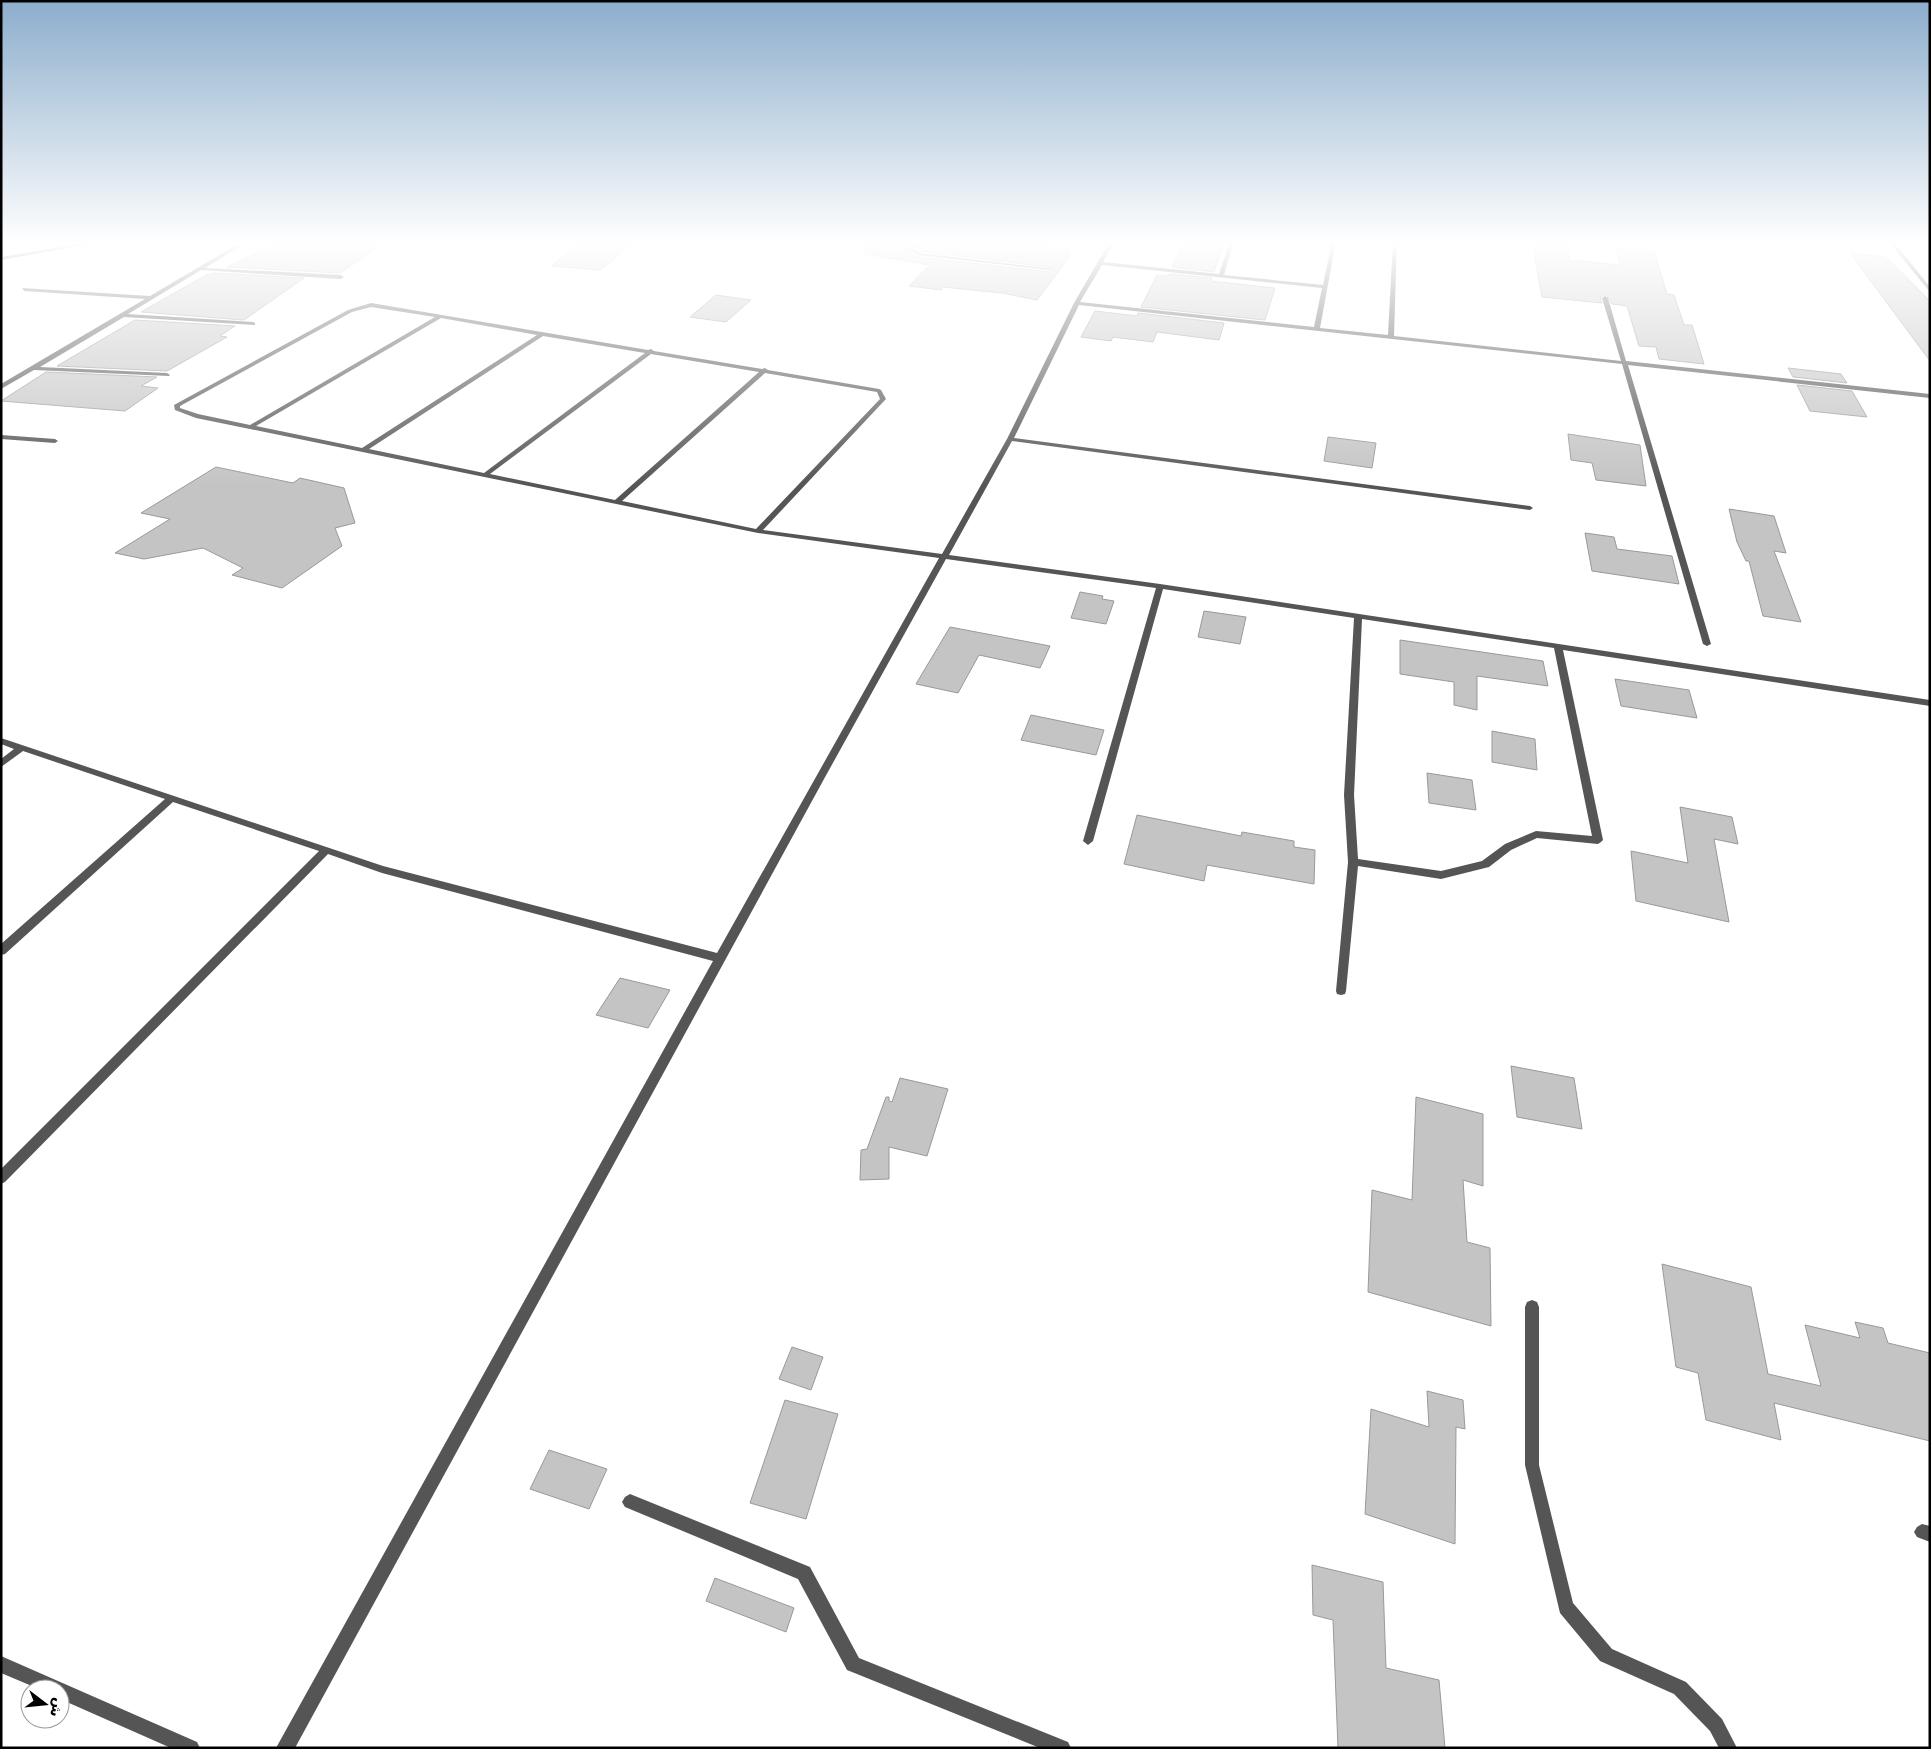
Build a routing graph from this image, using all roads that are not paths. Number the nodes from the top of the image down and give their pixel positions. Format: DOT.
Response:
graph roads {
  1 [pos="111,323"];
  2 [pos="233,323"];
  3 [pos="329,323"];
  4 [pos="430,323"];
  5 [pos="481,323"];
  6 [pos="1068,323"];
  7 [pos="1266,323"];
  8 [pos="1318,323"];
  9 [pos="1391,323"];
  10 [pos="1612,323"];
  11 [pos="253,324"];
  12 [pos="1317,328"];
  13 [pos="543,333"];
  14 [pos="1390,336"];
  15 [pos="651,351"];
  16 [pos="1622,362"];
  17 [pos="34,368"];
  18 [pos="765,370"];
  19 [pos="167,376"];
  20 [pos="1,387"];
  21 [pos="1930,396"];
  22 [pos="251,427"];
  23 [pos="1,437"];
  24 [pos="1010,439"];
  25 [pos="55,441"];
  26 [pos="364,450"];
  27 [pos="485,475"];
  28 [pos="617,502"];
  29 [pos="1530,508"];
  30 [pos="758,531"];
  31 [pos="942,557"];
  32 [pos="1160,586"];
  33 [pos="1358,616"];
  34 [pos="1707,644"];
  35 [pos="1558,647"];
  36 [pos="1930,702"];
  37 [pos="1,741"];
  38 [pos="21,748"];
  39 [pos="1,764"];
  40 [pos="171,799"];
  41 [pos="1088,841"];
  42 [pos="326,850"];
  43 [pos="1353,862"];
  44 [pos="1,951"];
  45 [pos="720,958"];
  46 [pos="1341,991"];
  47 [pos="1,1178"];
  48 [pos="1532,1307"];
  49 [pos="630,1502"];
  50 [pos="1,1664"];
  51 [pos="34,1679"];
  52 [pos="70,1695"];
  53 [pos="191,1748"];
  54 [pos="284,1748"];
  55 [pos="1062,1748"];
  56 [pos="1728,1748"];
  1 -- 17 [label="street"];
  2 -- 11 [label="street"];
  3 -- 22 [label="street"];
  4 -- 22 [label="street"];
  5 -- 13 [label="street"];
  6 -- 24 [label="street"];
  7 -- 12 [label="street"];
  8 -- 12 [label="street"];
  9 -- 14 [label="street"];
  10 -- 16 [label="street"];
  12 -- 14 [label="street"];
  13 -- 15 [label="street"];
  13 -- 26 [label="street"];
  14 -- 16 [label="street"];
  15 -- 18 [label="street"];
  15 -- 27 [label="street"];
  16 -- 21 [label="street"];
  16 -- 34 [label="street"];
  17 -- 19 [label="street"];
  17 -- 20 [label="street"];
  18 -- 28 [label="street"];
  18 -- 30 [label="street"];
  22 -- 26 [label="street"];
  23 -- 25 [label="street"];
  24 -- 29 [label="street"];
  24 -- 31 [label="street"];
  26 -- 27 [label="street"];
  27 -- 28 [label="street"];
  28 -- 30 [label="street"];
  30 -- 31 [label="street"];
  31 -- 32 [label="street"];
  31 -- 45 [label="street"];
  32 -- 33 [label="street"];
  32 -- 41 [label="street"];
  33 -- 35 [label="street"];
  33 -- 43 [label="street"];
  35 -- 36 [label="street"];
  35 -- 43 [label="street"];
  37 -- 38 [label="street"];
  38 -- 39 [label="street"];
  38 -- 40 [label="street"];
  40 -- 42 [label="street"];
  40 -- 44 [label="street"];
  42 -- 45 [label="street"];
  42 -- 47 [label="street"];
  43 -- 46 [label="street"];
  45 -- 54 [label="street"];
  48 -- 56 [label="street"];
  49 -- 55 [label="street"];
  50 -- 51 [label="street"];
  52 -- 53 [label="street"];
}
